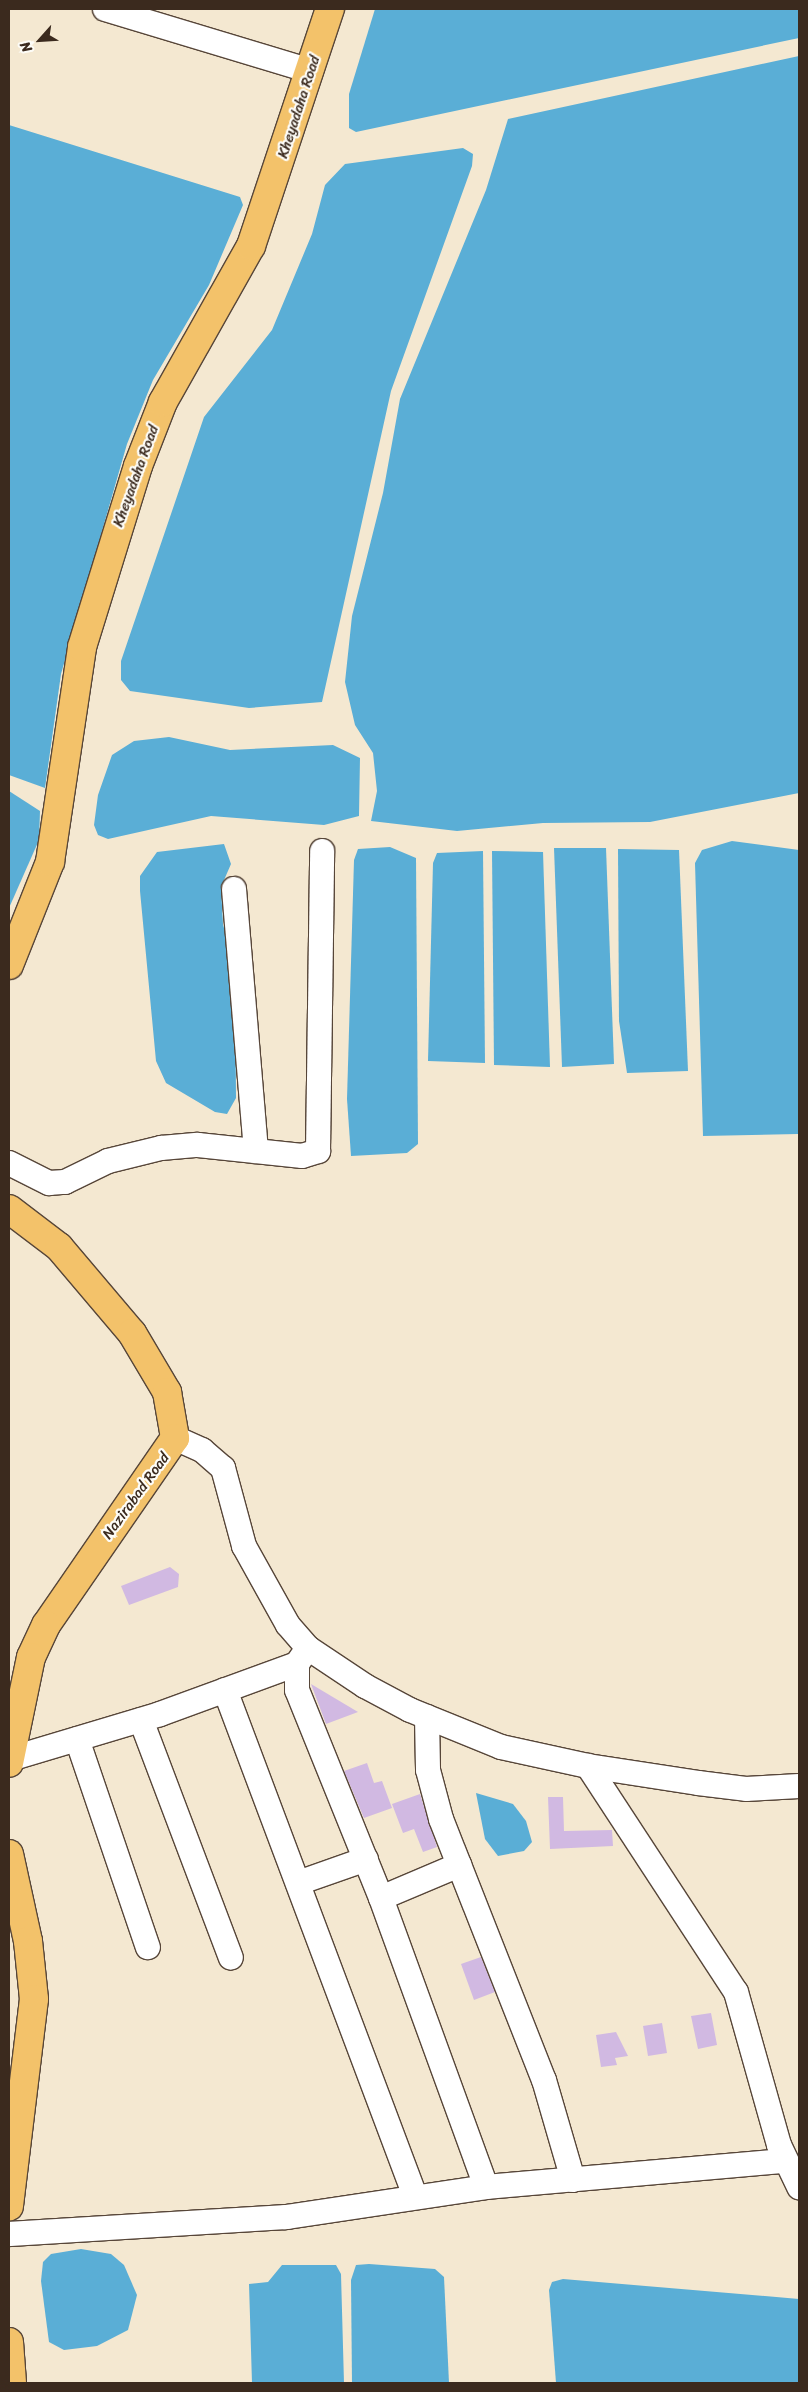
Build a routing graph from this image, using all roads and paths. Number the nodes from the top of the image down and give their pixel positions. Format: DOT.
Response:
graph roads {
  1 [pos="105,9"];
  2 [pos="330,9"];
  3 [pos="311,71"];
  4 [pos="322,851"];
  5 [pos="234,889"];
  6 [pos="9,965"];
  7 [pos="256,1151"];
  8 [pos="9,1163"];
  9 [pos="9,1209"];
  10 [pos="176,1438"];
  11 [pos="303,1656"];
  12 [pos="225,1690"];
  13 [pos="427,1717"];
  14 [pos="141,1720"];
  15 [pos="77,1739"];
  16 [pos="9,1761"];
  17 [pos="588,1766"];
  18 [pos="799,1786"];
  19 [pos="9,1854"];
  20 [pos="366,1860"];
  21 [pos="459,1865"];
  22 [pos="298,1883"];
  23 [pos="381,1898"];
  24 [pos="148,1947"];
  25 [pos="231,1958"];
  26 [pos="784,2161"];
  27 [pos="572,2180"];
  28 [pos="799,2187"];
  29 [pos="486,2188"];
  30 [pos="415,2196"];
  31 [pos="9,2206"];
  32 [pos="9,2234"];
  33 [pos="9,2342"];
  34 [pos="12,2383"];
  1 -- 3 [label="street"];
  2 -- 3 [label="main road, Kheyadaha Road"];
  3 -- 6 [label="main road, Kheyadaha Road"];
  4 -- 7 [label="street"];
  5 -- 7 [label="street"];
  7 -- 8 [label="street"];
  9 -- 10 [label="main road, Nazirabad Road"];
  10 -- 11 [label="street"];
  10 -- 16 [label="main road, Nazirabad Road"];
  11 -- 12 [label="street"];
  11 -- 13 [label="street"];
  11 -- 20 [label="street"];
  12 -- 14 [label="street"];
  12 -- 22 [label="street"];
  13 -- 17 [label="street"];
  13 -- 21 [label="street"];
  14 -- 15 [label="street"];
  14 -- 25 [label="street"];
  15 -- 16 [label="street"];
  15 -- 24 [label="street"];
  17 -- 18 [label="street"];
  17 -- 26 [label="street"];
  19 -- 31 [label="main road"];
  20 -- 22 [label="street"];
  20 -- 23 [label="street"];
  21 -- 23 [label="street"];
  21 -- 27 [label="street"];
  22 -- 30 [label="street"];
  23 -- 29 [label="street"];
  26 -- 27 [label="street"];
  26 -- 28 [label="street"];
  27 -- 29 [label="street"];
  29 -- 30 [label="street"];
  30 -- 32 [label="street"];
  33 -- 34 [label="main road"];
}
